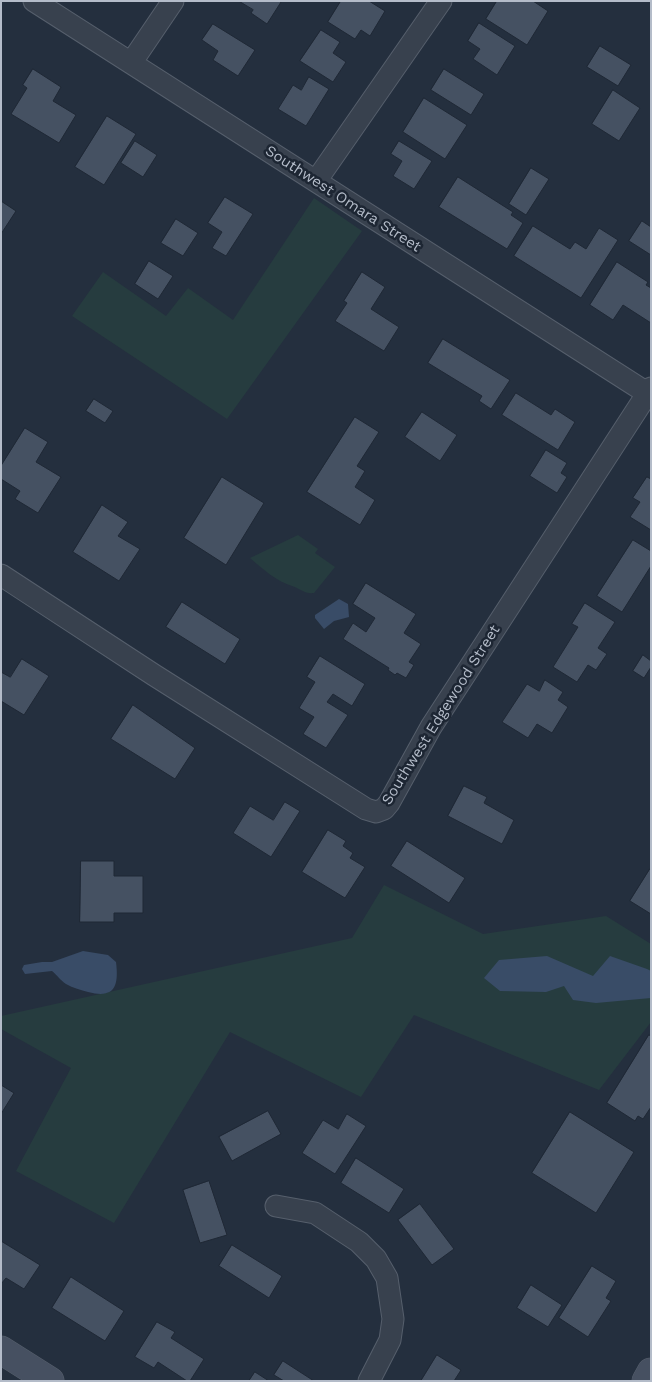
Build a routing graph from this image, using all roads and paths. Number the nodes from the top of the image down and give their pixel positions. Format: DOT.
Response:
graph roads {
  1 [pos="34,1"];
  2 [pos="173,1"];
  3 [pos="441,1"];
  4 [pos="131,63"];
  5 [pos="316,181"];
  6 [pos="649,391"];
  7 [pos="1,575"];
  8 [pos="276,1206"];
  9 [pos="1,1350"];
  10 [pos="651,1372"];
  11 [pos="50,1381"];
  12 [pos="369,1381"];
  13 [pos="646,1381"];
  1 -- 4 [label="street, Southwest Omara Street"];
  2 -- 4 [label="street"];
  3 -- 5 [label="street"];
  4 -- 5 [label="street, Southwest Omara Street"];
  5 -- 6 [label="street, Southwest Omara Street"];
  6 -- 7 [label="street, Southwest Edgewood Street"];
  8 -- 12 [label="street"];
  9 -- 11 [label="main road"];
  10 -- 13 [label="main road"];
}
